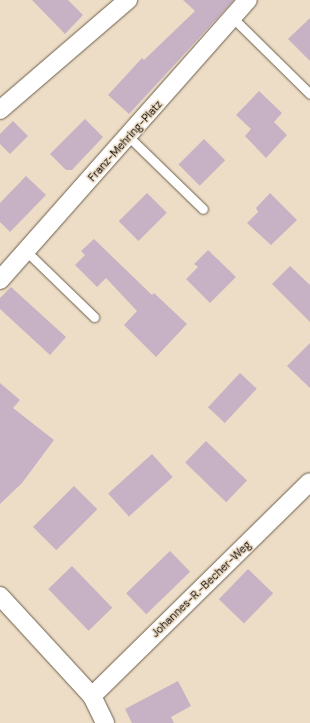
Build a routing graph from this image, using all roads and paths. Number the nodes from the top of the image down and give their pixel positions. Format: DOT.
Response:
graph roads {
  1 [pos="128,0"];
  2 [pos="248,0"];
  3 [pos="233,18"];
  4 [pos="310,94"];
  5 [pos="0,110"];
  6 [pos="129,137"];
  7 [pos="203,209"];
  8 [pos="26,251"];
  9 [pos="0,280"];
  10 [pos="94,317"];
  11 [pos="310,482"];
  12 [pos="0,596"];
  13 [pos="92,696"];
  14 [pos="105,723"];
  1 -- 5 [label="street"];
  2 -- 3 [label="street, Franz-Mehring-Platz"];
  3 -- 4 [label="lane"];
  3 -- 6 [label="street, Franz-Mehring-Platz"];
  6 -- 7 [label="lane"];
  6 -- 8 [label="street, Franz-Mehring-Platz"];
  8 -- 9 [label="street, Franz-Mehring-Platz"];
  8 -- 10 [label="lane"];
  11 -- 13 [label="street, Johannes-R.-Becher-Weg"];
  12 -- 13 [label="street"];
  13 -- 14 [label="street"];
}
